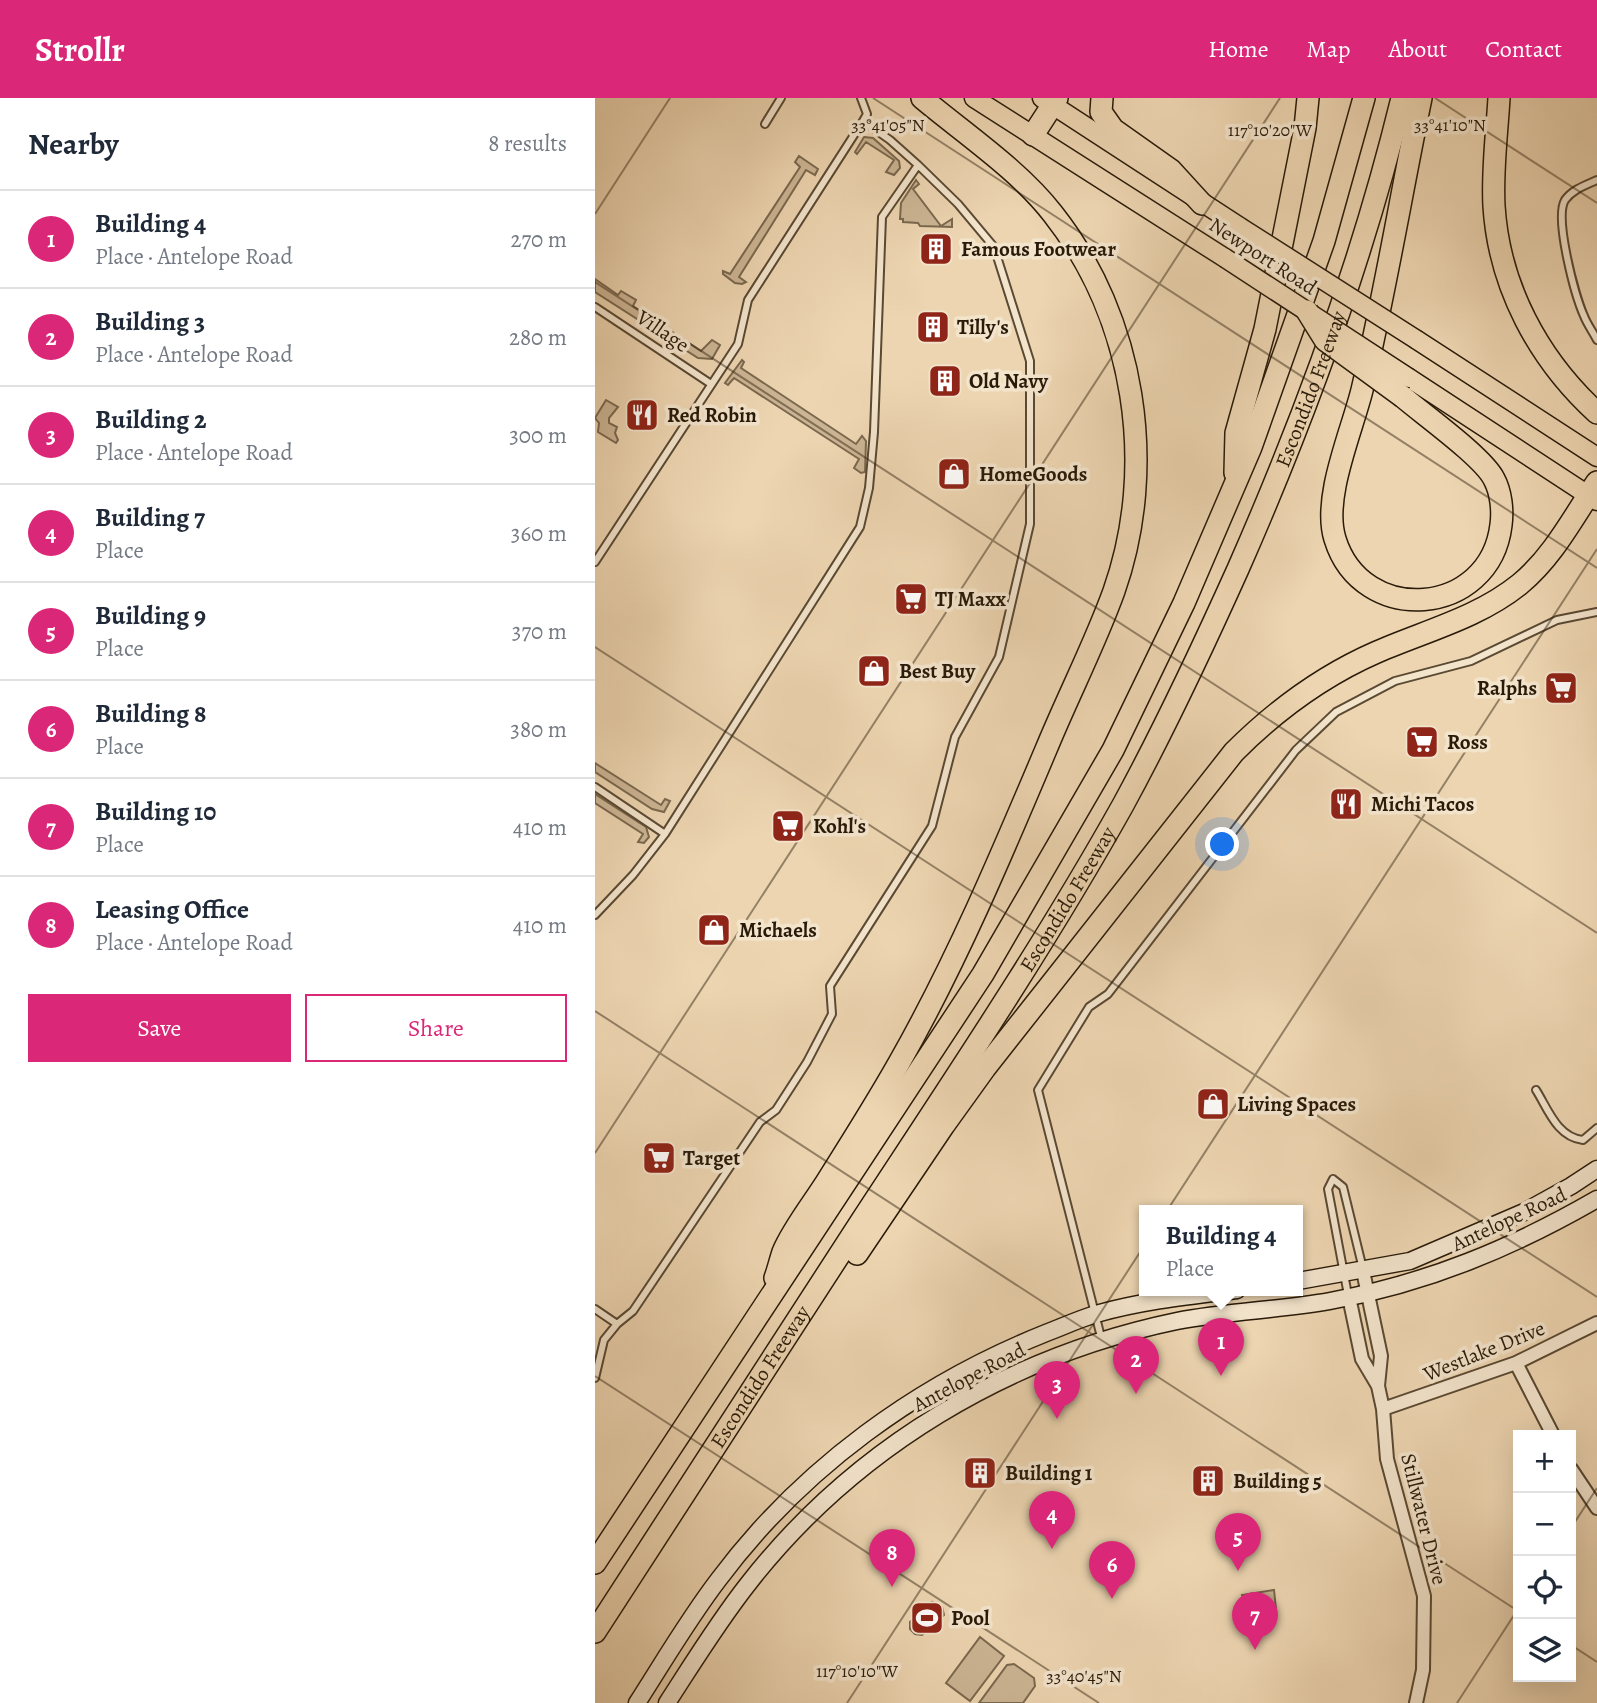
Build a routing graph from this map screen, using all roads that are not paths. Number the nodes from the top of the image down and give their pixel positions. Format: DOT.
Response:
graph roads {
  1 [pos="780,98"];
  2 [pos="861,98"];
  3 [pos="922,98"];
  4 [pos="974,98"];
  5 [pos="1102,98"];
  6 [pos="1308,98"];
  7 [pos="1364,98"];
  8 [pos="1402,98"];
  9 [pos="1421,98"];
  10 [pos="1499,98"];
  11 [pos="1051,100"];
  12 [pos="863,121"];
  13 [pos="765,124"];
  14 [pos="1033,135"];
  15 [pos="918,165"];
  16 [pos="1597,180"];
  17 [pos="1202,204"];
  18 [pos="595,307"];
  19 [pos="1307,311"];
  20 [pos="1597,340"];
  21 [pos="711,384"];
  22 [pos="1406,387"];
  23 [pos="1597,413"];
  24 [pos="1597,457"];
  25 [pos="1234,488"];
  26 [pos="1594,493"];
  27 [pos="595,562"];
  28 [pos="1597,612"];
  29 [pos="595,788"];
  30 [pos="665,834"];
  31 [pos="595,915"];
  32 [pos="1536,1090"];
  33 [pos="1597,1128"];
  34 [pos="1597,1169"];
  35 [pos="1597,1199"];
  36 [pos="1363,1270"];
  37 [pos="1343,1274"];
  38 [pos="1303,1280"];
  39 [pos="1368,1294"];
  40 [pos="1186,1296"];
  41 [pos="1349,1297"];
  42 [pos="769,1300"];
  43 [pos="595,1309"];
  44 [pos="1095,1315"];
  45 [pos="1597,1323"];
  46 [pos="617,1324"];
  47 [pos="784,1339"];
  48 [pos="1103,1341"];
  49 [pos="1516,1363"];
  50 [pos="595,1378"];
  51 [pos="1378,1386"];
  52 [pos="1383,1409"];
  53 [pos="1550,1430"];
  54 [pos="1576,1476"];
  55 [pos="1597,1508"];
  56 [pos="595,1563"];
  57 [pos="595,1632"];
  58 [pos="637,1703"];
  59 [pos="667,1703"];
  60 [pos="1416,1703"];
  1 -- 13 [label="lane"];
  2 -- 12 [label="lane"];
  3 -- 42 [label="highway"];
  4 -- 14 [label="main road, Newport Road"];
  5 -- 17 [label="highway"];
  6 -- 25 [label="highway"];
  7 -- 25 [label="highway, Escondido Freeway"];
  8 -- 47 [label="highway, Escondido Freeway"];
  9 -- 22 [label="highway"];
  10 -- 23 [label="highway"];
  11 -- 14 [label="highway"];
  11 -- 17 [label="main road, Newport Road"];
  12 -- 15 [label="lane"];
  12 -- 21 [label="lane"];
  14 -- 19 [label="main road, Newport Road, bridge"];
  15 -- 30 [label="lane"];
  15 -- 46 [label="lane"];
  16 -- 20 [label="lane"];
  17 -- 24 [label="main road, Newport Road, bridge"];
  18 -- 21 [label="lane, Village"];
  19 -- 22 [label="highway, bridge"];
  21 -- 27 [label="lane"];
  22 -- 26 [label="main road"];
  25 -- 42 [label="highway, Escondido Freeway"];
  26 -- 47 [label="highway"];
  28 -- 44 [label="lane"];
  29 -- 30 [label="lane"];
  30 -- 31 [label="lane"];
  32 -- 33 [label="lane"];
  34 -- 36 [label="main road, Antelope Road"];
  35 -- 39 [label="main road, Antelope Road"];
  36 -- 37 [label="main road, Antelope Road"];
  36 -- 37 [label="lane"];
  36 -- 39 [label="street, Stillwater Drive"];
  37 -- 38 [label="main road, Antelope Road"];
  37 -- 41 [label="lane"];
  39 -- 41 [label="main road, Antelope Road"];
  39 -- 51 [label="street, Stillwater Drive"];
  40 -- 44 [label="main road, Antelope Road"];
  41 -- 48 [label="main road, Antelope Road"];
  41 -- 51 [label="street, Stillwater Drive"];
  42 -- 56 [label="highway, Escondido Freeway"];
  43 -- 46 [label="lane"];
  44 -- 48 [label="lane"];
  44 -- 58 [label="main road, Antelope Road"];
  45 -- 49 [label="street, Westlake Drive"];
  46 -- 50 [label="lane"];
  47 -- 57 [label="highway, Escondido Freeway"];
  48 -- 59 [label="main road, Antelope Road"];
  49 -- 52 [label="street, Westlake Drive"];
  49 -- 53 [label="street"];
  51 -- 52 [label="street, Stillwater Drive"];
  52 -- 60 [label="street, Stillwater Drive"];
  54 -- 55 [label="street"];
}
